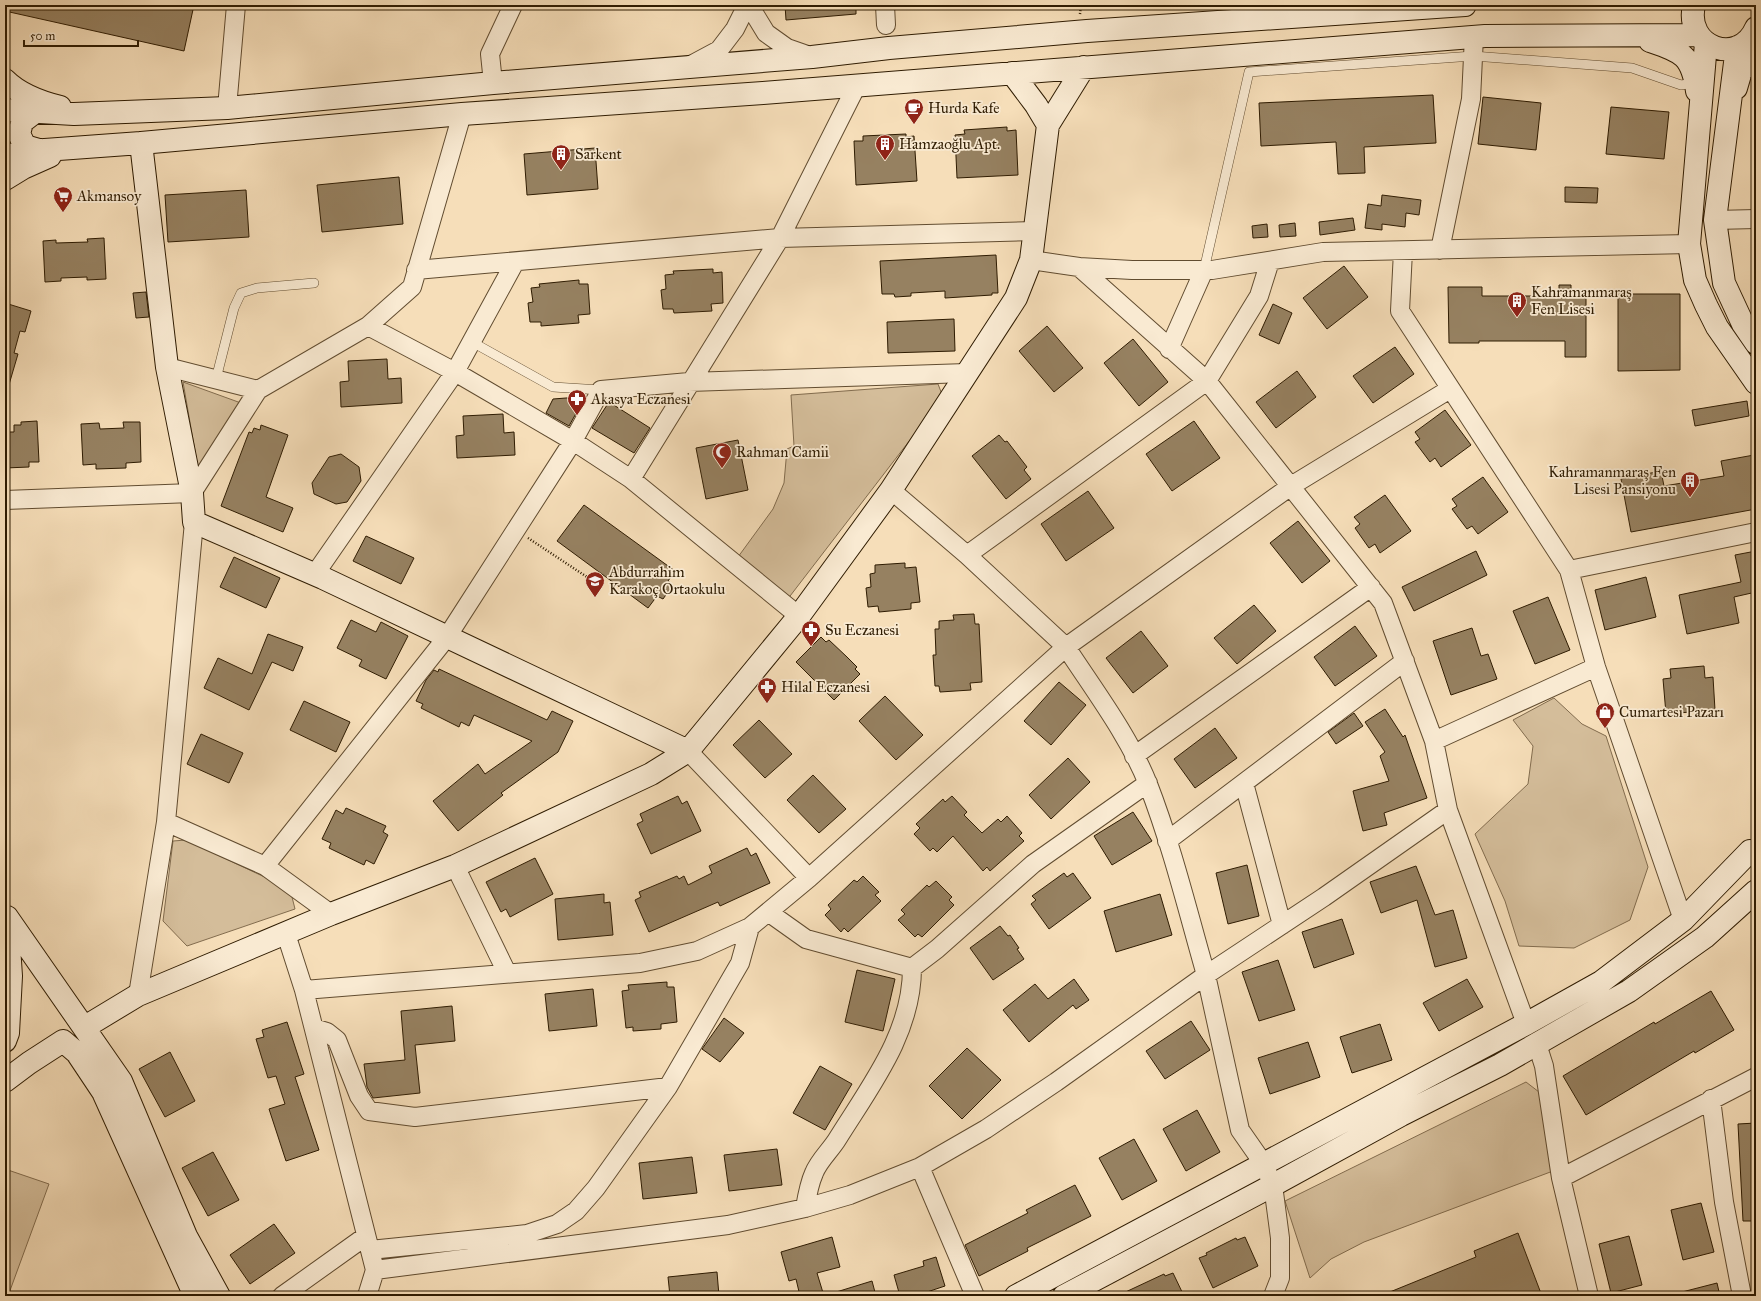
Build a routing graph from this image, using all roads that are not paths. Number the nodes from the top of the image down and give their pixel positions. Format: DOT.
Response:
graph roads {
  1 [pos="236,5"];
  2 [pos="513,5"];
  3 [pos="748,5"];
  4 [pos="885,5"];
  5 [pos="1464,5"];
  6 [pos="1694,5"];
  7 [pos="886,25"];
  8 [pos="1632,35"];
  9 [pos="1702,39"];
  10 [pos="1750,44"];
  11 [pos="1474,46"];
  12 [pos="812,57"];
  13 [pos="1084,67"];
  14 [pos="685,68"];
  15 [pos="1012,73"];
  16 [pos="5,80"];
  17 [pos="492,83"];
  18 [pos="1696,83"];
  19 [pos="857,85"];
  20 [pos="227,108"];
  21 [pos="5,110"];
  22 [pos="35,112"];
  23 [pos="1700,112"];
  24 [pos="92,113"];
  25 [pos="462,114"];
  26 [pos="1048,125"];
  27 [pos="141,143"];
  28 [pos="70,149"];
  29 [pos="39,150"];
  30 [pos="5,156"];
  31 [pos="5,179"];
  32 [pos="1756,219"];
  33 [pos="1715,220"];
  34 [pos="1035,231"];
  35 [pos="780,238"];
  36 [pos="1689,244"];
  37 [pos="1440,250"];
  38 [pos="1403,251"];
  39 [pos="1031,260"];
  40 [pos="1270,261"];
  41 [pos="515,262"];
  42 [pos="1079,267"];
  43 [pos="416,270"];
  44 [pos="1204,270"];
  45 [pos="314,283"];
  46 [pos="368,326"];
  47 [pos="472,342"];
  48 [pos="1756,343"];
  49 [pos="1169,349"];
  50 [pos="167,367"];
  51 [pos="455,372"];
  52 [pos="967,373"];
  53 [pos="216,379"];
  54 [pos="1207,381"];
  55 [pos="690,382"];
  56 [pos="1756,383"];
  57 [pos="1450,389"];
  58 [pos="258,390"];
  59 [pos="601,390"];
  60 [pos="573,441"];
  61 [pos="631,479"];
  62 [pos="1292,486"];
  63 [pos="891,490"];
  64 [pos="192,493"];
  65 [pos="5,500"];
  66 [pos="194,522"];
  67 [pos="1756,532"];
  68 [pos="967,555"];
  69 [pos="1569,570"];
  70 [pos="315,574"];
  71 [pos="1371,587"];
  72 [pos="799,616"];
  73 [pos="447,637"];
  74 [pos="1066,646"];
  75 [pos="1405,661"];
  76 [pos="1596,666"];
  77 [pos="1434,741"];
  78 [pos="688,751"];
  79 [pos="1134,756"];
  80 [pos="1148,783"];
  81 [pos="1244,783"];
  82 [pos="1448,810"];
  83 [pos="166,822"];
  84 [pos="1167,841"];
  85 [pos="1754,853"];
  86 [pos="265,866"];
  87 [pos="455,866"];
  88 [pos="809,878"];
  89 [pos="1756,891"];
  90 [pos="768,912"];
  91 [pos="6,913"];
  92 [pos="331,914"];
  93 [pos="1683,920"];
  94 [pos="1282,925"];
  95 [pos="750,927"];
  96 [pos="286,934"];
  97 [pos="912,968"];
  98 [pos="507,973"];
  99 [pos="1206,975"];
  100 [pos="304,990"];
  101 [pos="138,995"];
  102 [pos="1526,1024"];
  103 [pos="85,1027"];
  104 [pos="314,1028"];
  105 [pos="5,1041"];
  106 [pos="64,1041"];
  107 [pos="1537,1044"];
  108 [pos="1756,1077"];
  109 [pos="5,1081"];
  110 [pos="668,1087"];
  111 [pos="1711,1099"];
  112 [pos="1264,1163"];
  113 [pos="920,1167"];
  114 [pos="1562,1178"];
  115 [pos="1273,1185"];
  116 [pos="805,1208"];
  117 [pos="368,1243"];
  118 [pos="375,1270"];
  119 [pos="195,1296"];
  120 [pos="219,1296"];
  121 [pos="282,1296"];
  122 [pos="367,1296"];
  123 [pos="975,1296"];
  124 [pos="1016,1296"];
  125 [pos="1064,1296"];
  126 [pos="1273,1296"];
  127 [pos="1589,1296"];
  128 [pos="1742,1296"];
  1 -- 20 [label="street"];
  2 -- 17 [label="street"];
  3 -- 12 [label="street"];
  3 -- 14 [label="street"];
  4 -- 7 [label="street"];
  5 -- 12 [label="street"];
  6 -- 9 [label="street"];
  8 -- 9 [label="street"];
  8 -- 11 [label="street"];
  8 -- 18 [label="street"];
  9 -- 10 [label="street"];
  9 -- 23 [label="street"];
  10 -- 33 [label="street"];
  11 -- 13 [label="street"];
  11 -- 18 [label="lane"];
  11 -- 37 [label="street"];
  11 -- 44 [label="lane"];
  12 -- 14 [label="street"];
  13 -- 15 [label="street"];
  13 -- 26 [label="street"];
  14 -- 17 [label="street"];
  15 -- 19 [label="street"];
  15 -- 26 [label="street"];
  16 -- 24 [label="street"];
  17 -- 20 [label="street"];
  18 -- 23 [label="street"];
  19 -- 25 [label="street"];
  19 -- 35 [label="street"];
  20 -- 24 [label="street"];
  21 -- 22 [label="street"];
  22 -- 24 [label="street"];
  22 -- 29 [label="street"];
  23 -- 36 [label="street"];
  25 -- 27 [label="street"];
  25 -- 43 [label="street"];
  26 -- 34 [label="street"];
  27 -- 28 [label="street"];
  27 -- 50 [label="street"];
  28 -- 29 [label="street"];
  28 -- 31 [label="street"];
  29 -- 30 [label="street"];
  32 -- 33 [label="street"];
  33 -- 48 [label="street"];
  34 -- 35 [label="street"];
  34 -- 39 [label="street"];
  35 -- 41 [label="street"];
  35 -- 55 [label="street"];
  36 -- 37 [label="street"];
  36 -- 56 [label="street"];
  37 -- 38 [label="street"];
  38 -- 40 [label="street"];
  38 -- 57 [label="street"];
  39 -- 42 [label="street"];
  39 -- 52 [label="street"];
  40 -- 44 [label="street"];
  40 -- 54 [label="street"];
  41 -- 43 [label="street"];
  41 -- 47 [label="street"];
  42 -- 44 [label="street"];
  42 -- 49 [label="street"];
  43 -- 46 [label="street"];
  44 -- 49 [label="street"];
  45 -- 53 [label="lane"];
  46 -- 51 [label="street"];
  46 -- 58 [label="street"];
  47 -- 51 [label="street"];
  47 -- 59 [label="lane"];
  49 -- 54 [label="street"];
  50 -- 53 [label="street"];
  50 -- 64 [label="street"];
  51 -- 60 [label="street"];
  51 -- 70 [label="street"];
  52 -- 55 [label="street"];
  52 -- 63 [label="street"];
  53 -- 58 [label="street"];
  54 -- 62 [label="street"];
  54 -- 68 [label="street"];
  55 -- 59 [label="street"];
  55 -- 61 [label="street"];
  57 -- 62 [label="street"];
  57 -- 69 [label="street"];
  58 -- 64 [label="street"];
  59 -- 60 [label="street"];
  60 -- 61 [label="street"];
  60 -- 73 [label="street"];
  61 -- 72 [label="street"];
  62 -- 71 [label="street"];
  62 -- 74 [label="street"];
  63 -- 68 [label="street"];
  63 -- 72 [label="street"];
  64 -- 65 [label="street"];
  64 -- 66 [label="street"];
  66 -- 70 [label="street"];
  66 -- 83 [label="street"];
  67 -- 69 [label="street"];
  68 -- 74 [label="street"];
  69 -- 76 [label="street"];
  70 -- 73 [label="street"];
  71 -- 75 [label="street"];
  71 -- 79 [label="street"];
  72 -- 78 [label="street"];
  73 -- 78 [label="street"];
  73 -- 86 [label="street"];
  74 -- 79 [label="street"];
  74 -- 88 [label="street"];
  75 -- 77 [label="street"];
  75 -- 81 [label="street"];
  76 -- 77 [label="street"];
  76 -- 93 [label="street"];
  77 -- 82 [label="street"];
  78 -- 87 [label="street"];
  78 -- 88 [label="street"];
  79 -- 80 [label="street"];
  80 -- 84 [label="street"];
  80 -- 97 [label="street"];
  81 -- 84 [label="street"];
  81 -- 94 [label="street"];
  82 -- 94 [label="street"];
  82 -- 102 [label="street"];
  83 -- 86 [label="street"];
  83 -- 101 [label="street"];
  84 -- 99 [label="street"];
  85 -- 93 [label="street"];
  86 -- 92 [label="street"];
  87 -- 92 [label="street"];
  87 -- 98 [label="street"];
  88 -- 90 [label="street"];
  89 -- 107 [label="street"];
  90 -- 95 [label="street"];
  90 -- 97 [label="street"];
  91 -- 103 [label="street"];
  91 -- 105 [label="street"];
  92 -- 96 [label="street"];
  93 -- 102 [label="street"];
  94 -- 99 [label="street"];
  95 -- 98 [label="street"];
  95 -- 110 [label="street"];
  96 -- 100 [label="street"];
  96 -- 101 [label="street"];
  97 -- 116 [label="street"];
  98 -- 100 [label="street"];
  99 -- 112 [label="street"];
  99 -- 113 [label="street"];
  100 -- 104 [label="street"];
  101 -- 103 [label="street"];
  102 -- 112 [label="street"];
  103 -- 106 [label="street"];
  103 -- 120 [label="street"];
  104 -- 110 [label="street"];
  104 -- 117 [label="street"];
  106 -- 109 [label="street"];
  106 -- 119 [label="street"];
  107 -- 114 [label="street"];
  107 -- 115 [label="street"];
  108 -- 111 [label="street"];
  110 -- 117 [label="street"];
  111 -- 114 [label="street"];
  111 -- 128 [label="street"];
  112 -- 115 [label="street"];
  112 -- 124 [label="street"];
  113 -- 116 [label="street"];
  113 -- 123 [label="street"];
  114 -- 127 [label="street"];
  115 -- 125 [label="street"];
  115 -- 126 [label="street"];
  116 -- 118 [label="street"];
  117 -- 118 [label="street"];
  117 -- 121 [label="street"];
  118 -- 122 [label="street"];
}
